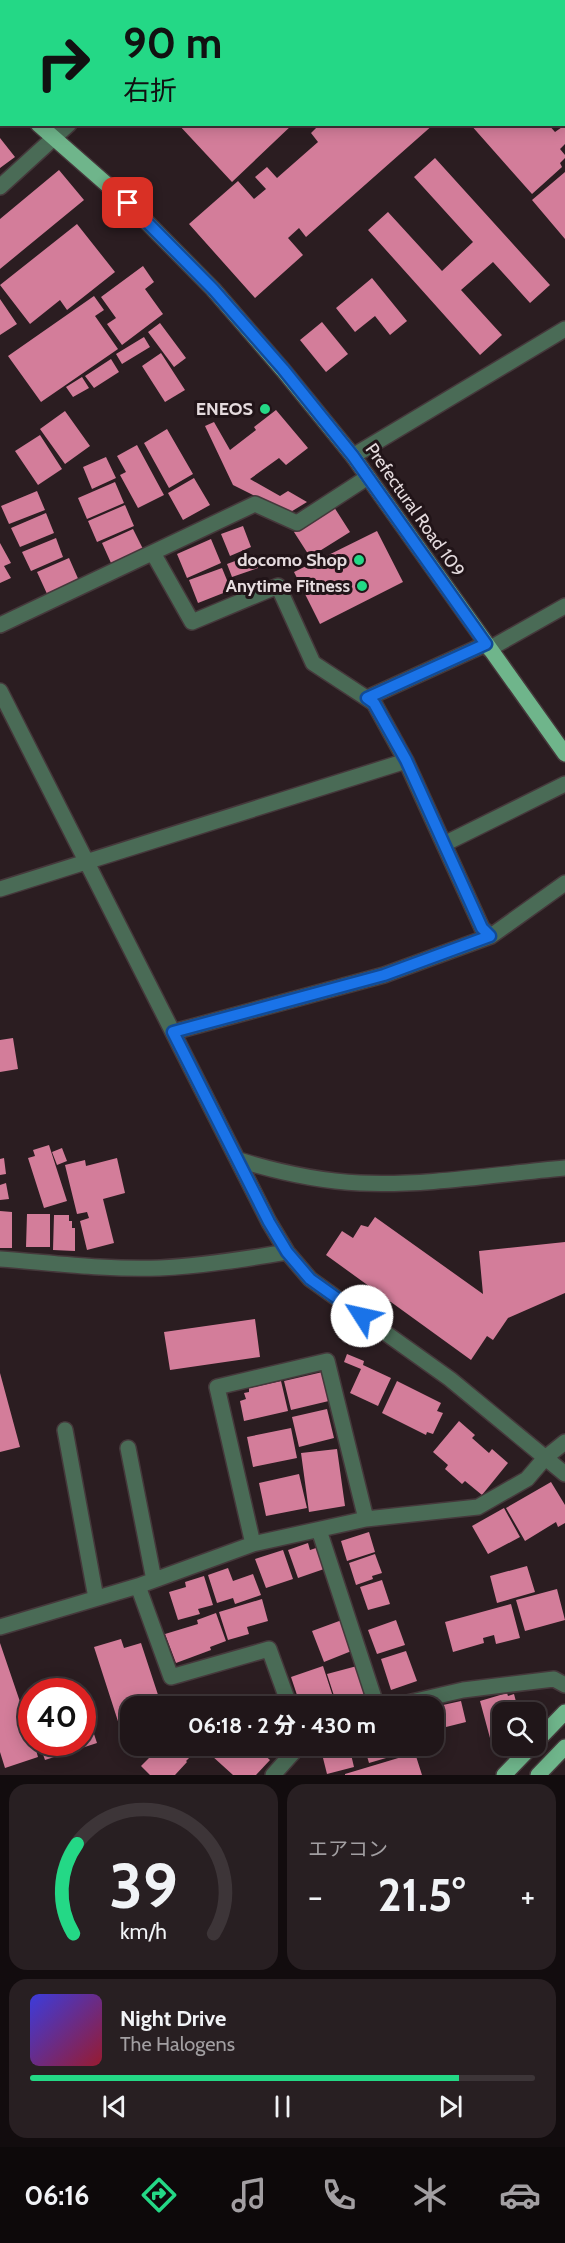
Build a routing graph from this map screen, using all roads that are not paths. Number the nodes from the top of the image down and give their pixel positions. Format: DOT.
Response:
graph roads {
  1 [pos="41,126"];
  2 [pos="67,126"];
  3 [pos="55,138"];
  4 [pos="0,187"];
  5 [pos="565,329"];
  6 [pos="353,456"];
  7 [pos="368,477"];
  8 [pos="153,553"];
  9 [pos="565,606"];
  10 [pos="0,625"];
  11 [pos="488,647"];
  12 [pos="0,691"];
  13 [pos="367,698"];
  14 [pos="565,754"];
  15 [pos="406,760"];
  16 [pos="565,784"];
  17 [pos="444,844"];
  18 [pos="86,860"];
  19 [pos="565,883"];
  20 [pos="0,889"];
  21 [pos="490,936"];
  22 [pos="173,1032"];
  23 [pos="238,1160"];
  24 [pos="565,1168"];
  25 [pos="287,1252"];
  26 [pos="0,1259"];
  27 [pos="65,1430"];
  28 [pos="565,1442"];
  29 [pos="128,1448"];
  30 [pos="545,1458"];
  31 [pos="565,1474"];
  32 [pos="366,1519"];
  33 [pos="319,1530"];
  34 [pos="253,1544"];
  35 [pos="154,1580"];
  36 [pos="138,1586"];
  37 [pos="96,1598"];
  38 [pos="0,1627"];
  39 [pos="565,1685"];
  40 [pos="286,1696"];
  41 [pos="373,1696"];
  42 [pos="437,1696"];
  43 [pos="565,1712"];
  44 [pos="546,1732"];
  45 [pos="565,1747"];
  46 [pos="291,1756"];
  47 [pos="522,1756"];
  48 [pos="273,1775"];
  49 [pos="504,1775"];
  50 [pos="538,1775"];
  1 -- 3 [label="main road, Prefectural Road 109"];
  2 -- 3 [label="street"];
  3 -- 4 [label="street"];
  3 -- 6 [label="main road, Prefectural Road 109"];
  5 -- 6 [label="street"];
  6 -- 7 [label="main road, Prefectural Road 109"];
  7 -- 8 [label="street"];
  7 -- 11 [label="main road, Prefectural Road 109"];
  8 -- 10 [label="street"];
  8 -- 13 [label="street"];
  9 -- 11 [label="street"];
  11 -- 13 [label="street"];
  11 -- 14 [label="main road, Prefectural Road 109"];
  12 -- 18 [label="street"];
  13 -- 15 [label="street"];
  15 -- 17 [label="street"];
  15 -- 18 [label="street"];
  16 -- 17 [label="street"];
  17 -- 21 [label="street"];
  18 -- 20 [label="street"];
  18 -- 22 [label="street"];
  19 -- 21 [label="street"];
  21 -- 22 [label="street"];
  22 -- 23 [label="street"];
  23 -- 24 [label="street"];
  23 -- 25 [label="street"];
  25 -- 26 [label="street"];
  25 -- 30 [label="street"];
  27 -- 37 [label="street"];
  28 -- 30 [label="street"];
  29 -- 35 [label="street"];
  30 -- 31 [label="street"];
  30 -- 32 [label="street"];
  32 -- 33 [label="street"];
  32 -- 34 [label="street"];
  33 -- 34 [label="street"];
  33 -- 41 [label="street"];
  34 -- 35 [label="street"];
  35 -- 36 [label="street"];
  36 -- 37 [label="street"];
  36 -- 40 [label="street"];
  37 -- 38 [label="street"];
  39 -- 42 [label="street"];
  43 -- 44 [label="main road"];
  45 -- 50 [label="main road"];
  46 -- 48 [label="street"];
  47 -- 49 [label="main road"];
}
